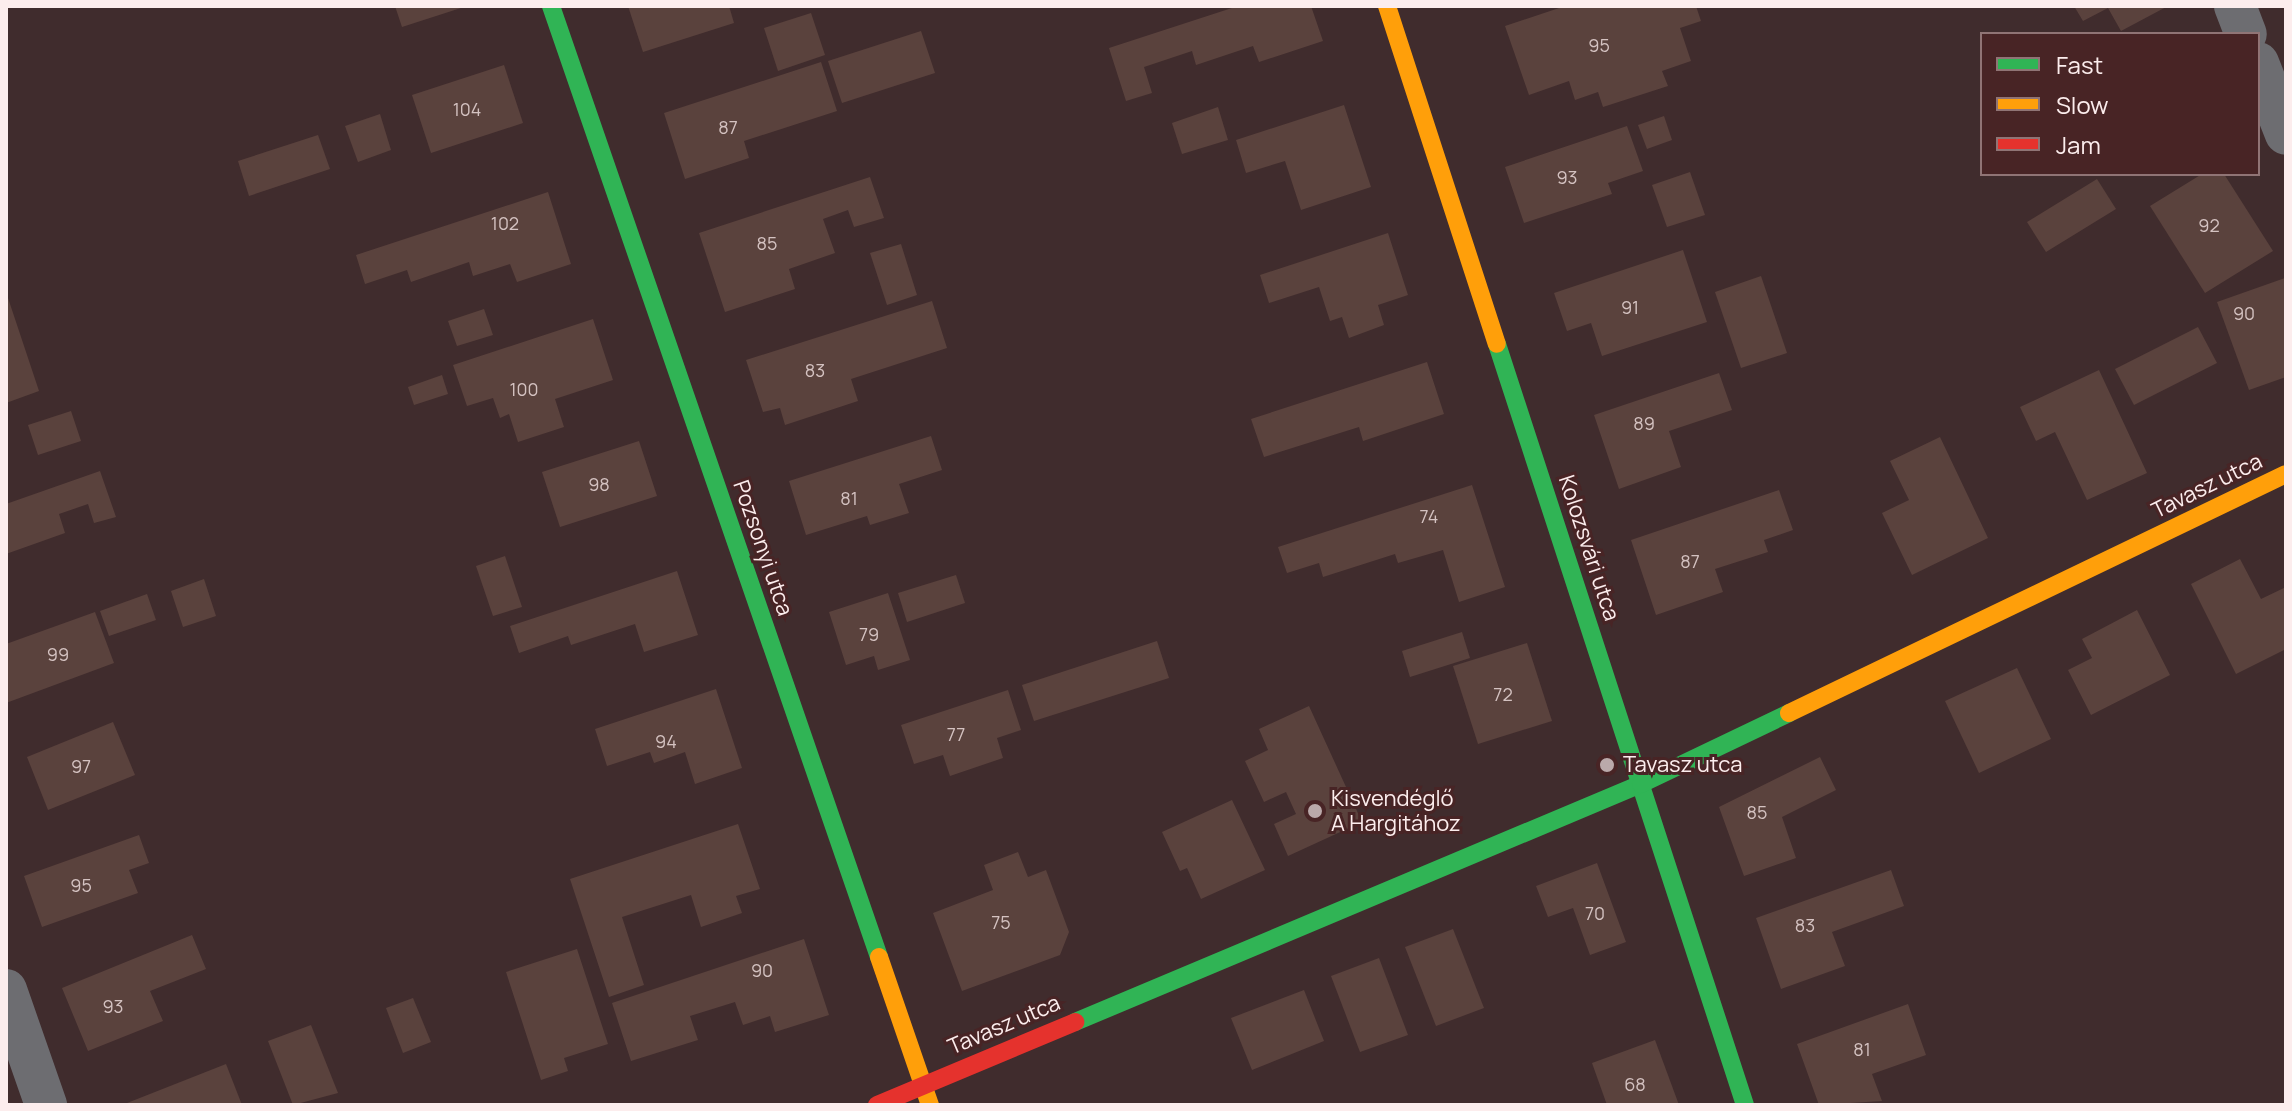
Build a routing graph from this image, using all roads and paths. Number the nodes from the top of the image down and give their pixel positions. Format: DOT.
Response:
graph roads {
  1 [pos="551,6"];
  2 [pos="1387,6"];
  3 [pos="2235,6"];
  4 [pos="2245,32"];
  5 [pos="2260,68"];
  6 [pos="2286,134"];
  7 [pos="2286,474"];
  8 [pos="1641,784"];
  9 [pos="6,990"];
  10 [pos="923,1085"];
  11 [pos="46,1105"];
  12 [pos="877,1105"];
  13 [pos="930,1105"];
  14 [pos="1745,1105"];
  1 -- 10 [label="street, Pozsonyi utca"];
  2 -- 8 [label="street, Kolozsvári utca"];
  3 -- 4 [label="street"];
  5 -- 6 [label="street"];
  7 -- 8 [label="street, Tavasz utca"];
  8 -- 10 [label="street, Tavasz utca"];
  8 -- 14 [label="street, Kolozsvári utca"];
  9 -- 11 [label="street"];
  10 -- 12 [label="street, Tavasz utca"];
  10 -- 13 [label="street, Pozsonyi utca"];
}
